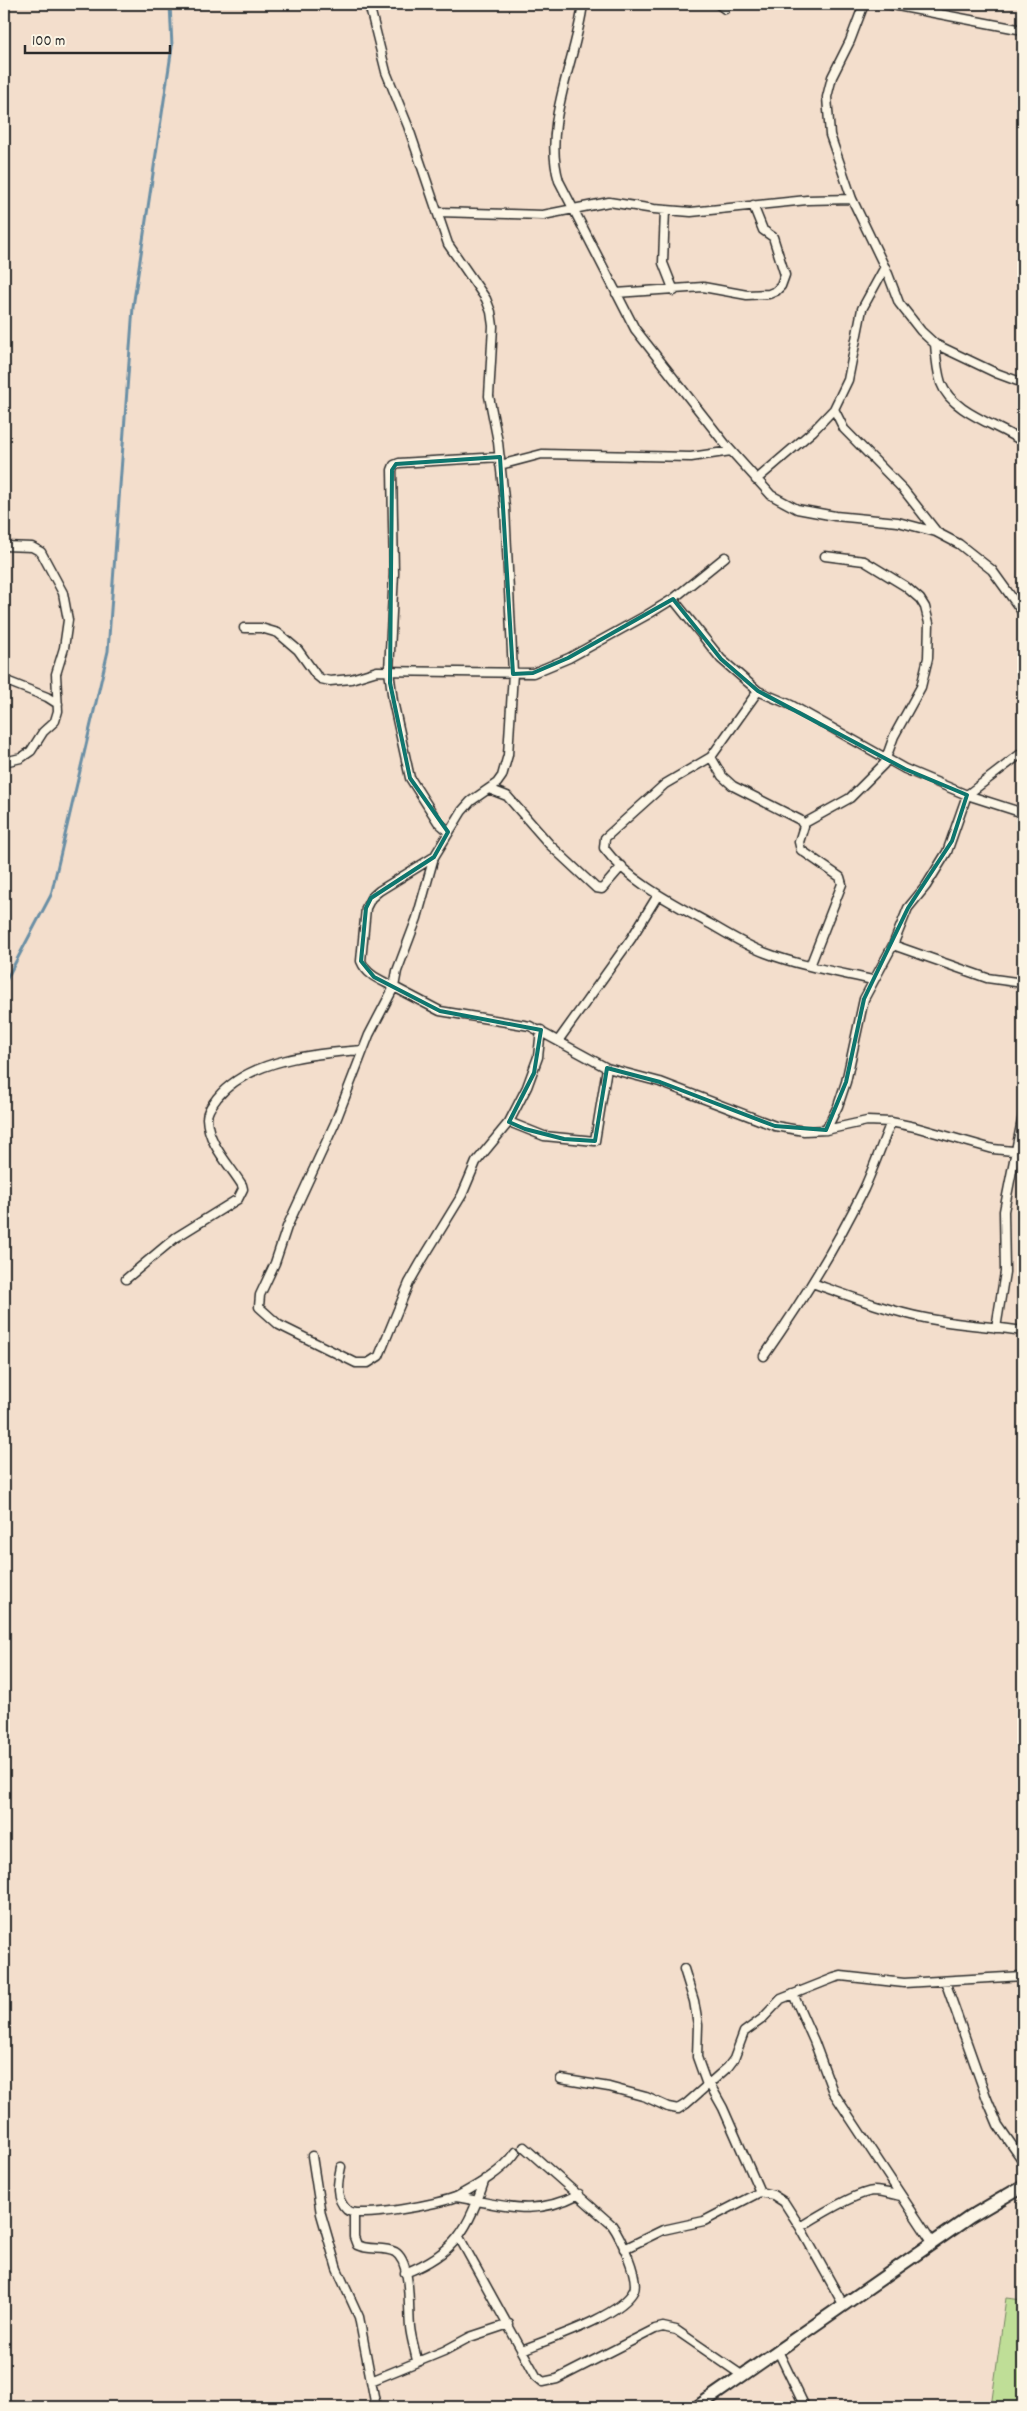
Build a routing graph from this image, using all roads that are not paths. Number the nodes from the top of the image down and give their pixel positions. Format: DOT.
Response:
graph roads {
  1 [pos="368,4"];
  2 [pos="583,4"];
  3 [pos="718,4"];
  4 [pos="864,4"];
  5 [pos="887,4"];
  6 [pos="725,9"];
  7 [pos="1023,30"];
  8 [pos="852,199"];
  9 [pos="753,205"];
  10 [pos="575,210"];
  11 [pos="664,210"];
  12 [pos="438,212"];
  13 [pos="885,267"];
  14 [pos="674,291"];
  15 [pos="616,293"];
  16 [pos="935,344"];
  17 [pos="1023,383"];
  18 [pos="834,409"];
  19 [pos="1023,442"];
  20 [pos="731,451"];
  21 [pos="500,461"];
  22 [pos="756,480"];
  23 [pos="936,532"];
  24 [pos="4,546"];
  25 [pos="824,556"];
  26 [pos="725,557"];
  27 [pos="673,599"];
  28 [pos="1023,613"];
  29 [pos="244,628"];
  30 [pos="389,671"];
  31 [pos="513,673"];
  32 [pos="4,680"];
  33 [pos="758,691"];
  34 [pos="58,704"];
  35 [pos="1023,752"];
  36 [pos="711,757"];
  37 [pos="887,760"];
  38 [pos="4,762"];
  39 [pos="489,789"];
  40 [pos="968,795"];
  41 [pos="1023,814"];
  42 [pos="803,824"];
  43 [pos="448,831"];
  44 [pos="434,857"];
  45 [pos="622,866"];
  46 [pos="658,895"];
  47 [pos="893,945"];
  48 [pos="810,966"];
  49 [pos="873,980"];
  50 [pos="1023,983"];
  51 [pos="394,987"];
  52 [pos="541,1030"];
  53 [pos="558,1041"];
  54 [pos="363,1050"];
  55 [pos="607,1068"];
  56 [pos="1023,1115"];
  57 [pos="509,1122"];
  58 [pos="891,1122"];
  59 [pos="826,1130"];
  60 [pos="1020,1152"];
  61 [pos="126,1279"];
  62 [pos="812,1283"];
  63 [pos="996,1328"];
  64 [pos="1023,1331"];
  65 [pos="764,1356"];
  66 [pos="684,1969"];
  67 [pos="1023,1976"];
  68 [pos="945,1981"];
  69 [pos="793,1994"];
  70 [pos="561,2079"];
  71 [pos="708,2084"];
  72 [pos="524,2147"];
  73 [pos="516,2152"];
  74 [pos="312,2156"];
  75 [pos="1023,2161"];
  76 [pos="341,2167"];
  77 [pos="485,2179"];
  78 [pos="1023,2186"];
  79 [pos="760,2192"];
  80 [pos="579,2194"];
  81 [pos="901,2196"];
  82 [pos="456,2197"];
  83 [pos="477,2201"];
  84 [pos="354,2214"];
  85 [pos="800,2227"];
  86 [pos="460,2237"];
  87 [pos="932,2242"];
  88 [pos="624,2249"];
  89 [pos="405,2273"];
  90 [pos="843,2304"];
  91 [pos="509,2324"];
  92 [pos="522,2350"];
  93 [pos="778,2352"];
  94 [pos="417,2361"];
  95 [pos="743,2376"];
  96 [pos="371,2381"];
  97 [pos="376,2407"];
  98 [pos="697,2407"];
  99 [pos="805,2407"];
  1 -- 12 [label="street"];
  2 -- 10 [label="street"];
  3 -- 6 [label="street"];
  4 -- 8 [label="street"];
  5 -- 7 [label="street"];
  8 -- 9 [label="street"];
  8 -- 13 [label="street"];
  9 -- 11 [label="street"];
  9 -- 14 [label="street"];
  10 -- 11 [label="street"];
  10 -- 12 [label="street"];
  10 -- 15 [label="street"];
  11 -- 14 [label="street"];
  12 -- 21 [label="street"];
  13 -- 16 [label="street"];
  13 -- 18 [label="street"];
  14 -- 15 [label="street"];
  15 -- 20 [label="street"];
  16 -- 17 [label="street"];
  16 -- 19 [label="street"];
  18 -- 22 [label="street"];
  18 -- 23 [label="street"];
  20 -- 21 [label="street"];
  20 -- 22 [label="street"];
  21 -- 30 [label="street"];
  21 -- 31 [label="street"];
  22 -- 23 [label="street"];
  23 -- 28 [label="street"];
  24 -- 34 [label="street"];
  25 -- 37 [label="street"];
  26 -- 27 [label="street"];
  27 -- 31 [label="street"];
  27 -- 33 [label="street"];
  29 -- 30 [label="street"];
  30 -- 31 [label="street"];
  30 -- 43 [label="street"];
  31 -- 39 [label="street"];
  32 -- 34 [label="street"];
  33 -- 36 [label="street"];
  33 -- 37 [label="street"];
  34 -- 38 [label="street"];
  35 -- 40 [label="street"];
  36 -- 42 [label="street"];
  36 -- 45 [label="street"];
  37 -- 40 [label="street"];
  37 -- 42 [label="street"];
  39 -- 43 [label="street"];
  39 -- 45 [label="street"];
  40 -- 41 [label="street"];
  40 -- 47 [label="street"];
  42 -- 48 [label="street"];
  43 -- 44 [label="street"];
  44 -- 51 [label="street"];
  44 -- 51 [label="street"];
  45 -- 46 [label="street"];
  46 -- 48 [label="street"];
  46 -- 53 [label="street"];
  47 -- 49 [label="street"];
  47 -- 50 [label="street"];
  48 -- 49 [label="street"];
  49 -- 59 [label="street"];
  51 -- 52 [label="street"];
  51 -- 54 [label="street"];
  52 -- 53 [label="street"];
  52 -- 57 [label="street"];
  53 -- 55 [label="street"];
  54 -- 57 [label="street"];
  54 -- 61 [label="street"];
  55 -- 57 [label="street"];
  55 -- 59 [label="street"];
  56 -- 60 [label="street"];
  58 -- 59 [label="street"];
  58 -- 60 [label="street"];
  58 -- 62 [label="street"];
  60 -- 63 [label="street"];
  62 -- 63 [label="street"];
  62 -- 65 [label="street"];
  63 -- 64 [label="street"];
  66 -- 71 [label="street"];
  67 -- 68 [label="street"];
  68 -- 69 [label="street"];
  68 -- 75 [label="street"];
  69 -- 71 [label="street"];
  69 -- 81 [label="street"];
  70 -- 71 [label="street"];
  71 -- 79 [label="street"];
  72 -- 80 [label="street"];
  73 -- 77 [label="street"];
  74 -- 96 [label="street"];
  76 -- 84 [label="street"];
  77 -- 82 [label="street"];
  77 -- 83 [label="street"];
  78 -- 87 [label="main road"];
  79 -- 85 [label="street"];
  79 -- 88 [label="street"];
  80 -- 83 [label="street"];
  80 -- 88 [label="street"];
  81 -- 85 [label="street"];
  81 -- 87 [label="street"];
  82 -- 83 [label="street"];
  82 -- 84 [label="street"];
  83 -- 86 [label="street"];
  84 -- 89 [label="street"];
  85 -- 90 [label="street"];
  86 -- 89 [label="street"];
  86 -- 91 [label="street"];
  87 -- 90 [label="main road"];
  88 -- 92 [label="street"];
  89 -- 94 [label="street"];
  90 -- 93 [label="main road"];
  91 -- 92 [label="street"];
  91 -- 94 [label="street"];
  92 -- 95 [label="street"];
  93 -- 95 [label="main road"];
  93 -- 99 [label="street"];
  94 -- 96 [label="street"];
  95 -- 98 [label="main road"];
  96 -- 97 [label="street"];
}
